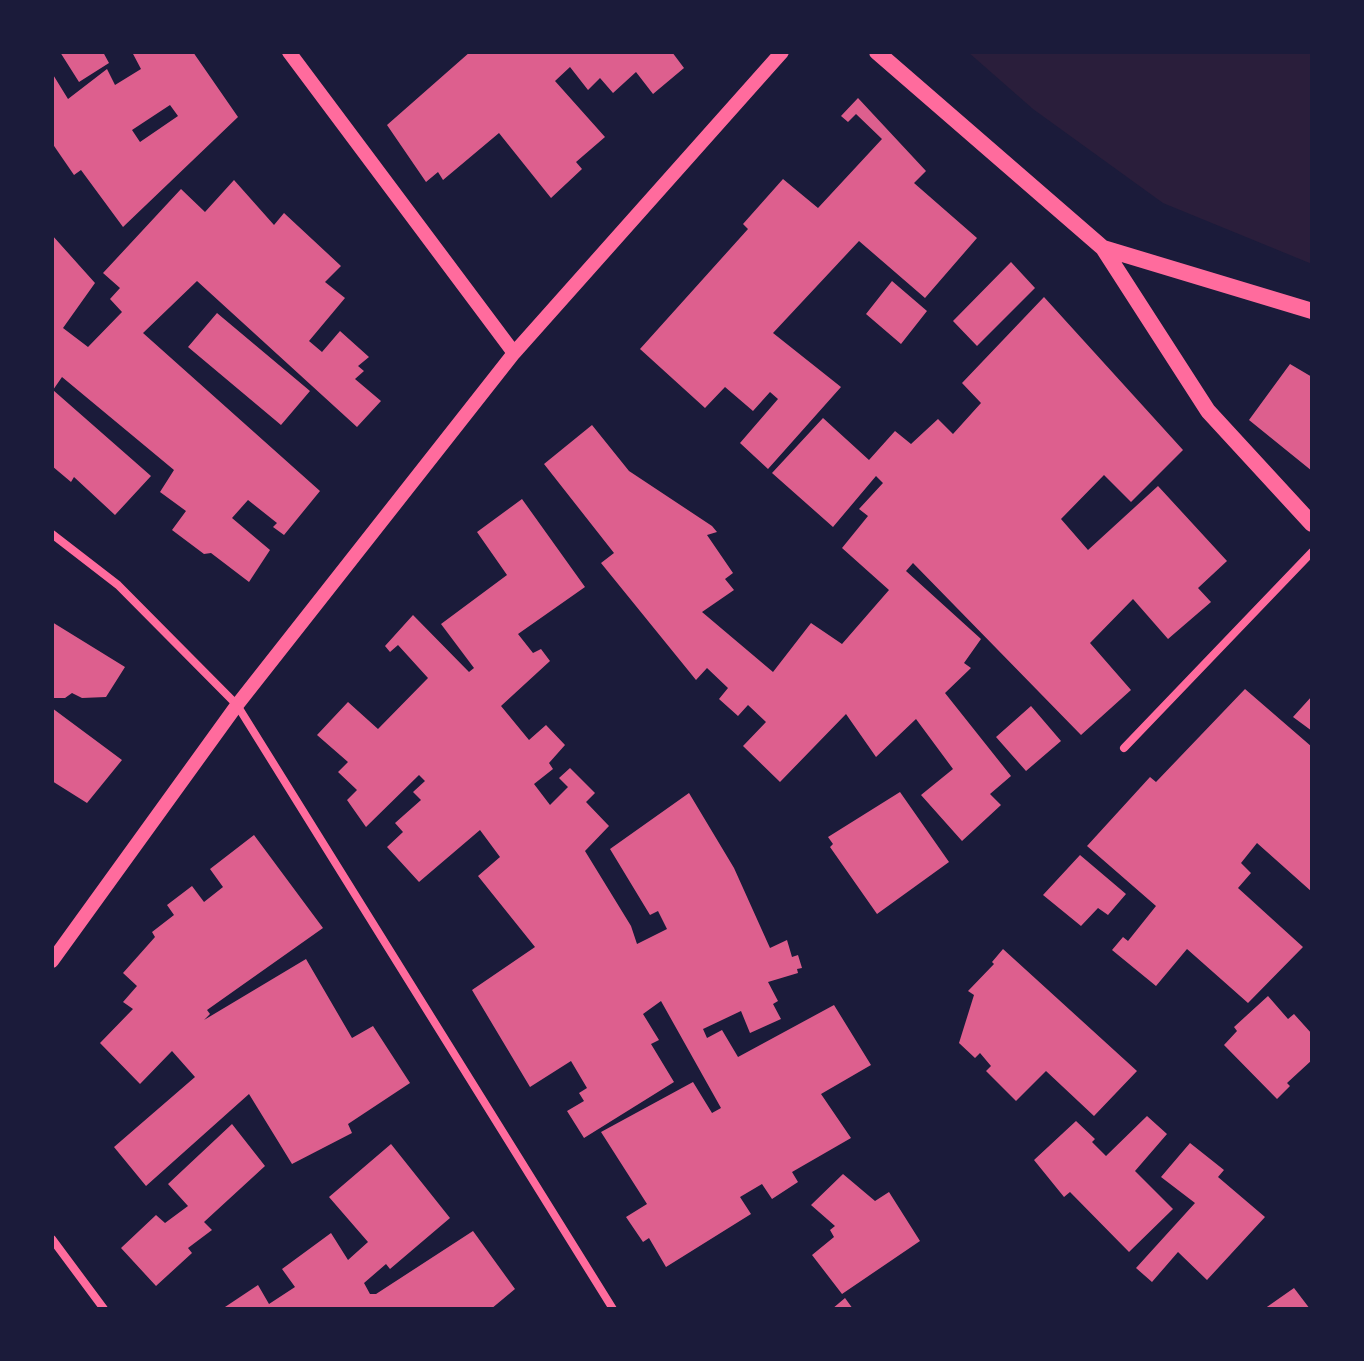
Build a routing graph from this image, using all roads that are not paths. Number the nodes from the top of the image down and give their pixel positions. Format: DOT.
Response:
graph roads {
  1 [pos="289,52"];
  2 [pos="782,52"];
  3 [pos="877,52"];
  4 [pos="1103,248"];
  5 [pos="1312,311"];
  6 [pos="514,353"];
  7 [pos="1312,524"];
  8 [pos="52,534"];
  9 [pos="1312,552"];
  10 [pos="237,705"];
  11 [pos="1124,748"];
  12 [pos="52,961"];
  13 [pos="52,1239"];
  14 [pos="104,1309"];
  15 [pos="613,1309"];
  1 -- 6 [label="street"];
  2 -- 6 [label="street"];
  3 -- 4 [label="main road"];
  4 -- 5 [label="main road"];
  4 -- 7 [label="main road"];
  6 -- 10 [label="street"];
  8 -- 10 [label="street"];
  9 -- 11 [label="street"];
  10 -- 12 [label="street"];
  10 -- 15 [label="street"];
  13 -- 14 [label="street"];
}
